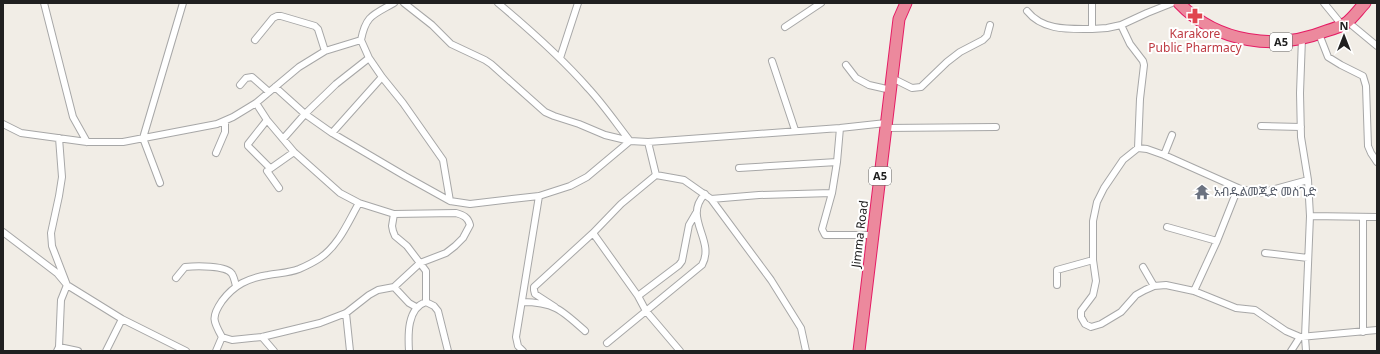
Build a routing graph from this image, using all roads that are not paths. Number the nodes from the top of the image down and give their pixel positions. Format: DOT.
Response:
graph roads {
  1 [pos="44,3"];
  2 [pos="183,3"];
  3 [pos="394,3"];
  4 [pos="404,3"];
  5 [pos="498,3"];
  6 [pos="578,3"];
  7 [pos="821,3"];
  8 [pos="906,3"];
  9 [pos="1092,3"];
  10 [pos="1172,3"];
  11 [pos="1178,3"];
  12 [pos="1324,3"];
  13 [pos="1365,3"];
  14 [pos="1027,11"];
  15 [pos="1345,23"];
  16 [pos="990,25"];
  17 [pos="1121,25"];
  18 [pos="785,27"];
  19 [pos="1092,29"];
  20 [pos="1319,34"];
  21 [pos="1302,38"];
  22 [pos="255,40"];
  23 [pos="361,40"];
  24 [pos="1377,46"];
  25 [pos="325,51"];
  26 [pos="369,58"];
  27 [pos="560,58"];
  28 [pos="772,60"];
  29 [pos="846,65"];
  30 [pos="382,77"];
  31 [pos="892,78"];
  32 [pos="240,85"];
  33 [pos="275,87"];
  34 [pos="891,90"];
  35 [pos="269,92"];
  36 [pos="256,103"];
  37 [pos="305,114"];
  38 [pos="268,120"];
  39 [pos="225,121"];
  40 [pos="3,124"];
  41 [pos="886,126"];
  42 [pos="1261,126"];
  43 [pos="996,127"];
  44 [pos="1301,127"];
  45 [pos="840,128"];
  46 [pos="795,130"];
  47 [pos="332,133"];
  48 [pos="1172,135"];
  49 [pos="59,138"];
  50 [pos="143,138"];
  51 [pos="283,139"];
  52 [pos="630,141"];
  53 [pos="87,142"];
  54 [pos="648,142"];
  55 [pos="1138,148"];
  56 [pos="294,152"];
  57 [pos="216,153"];
  58 [pos="1164,155"];
  59 [pos="837,162"];
  60 [pos="1377,162"];
  61 [pos="270,168"];
  62 [pos="739,168"];
  63 [pos="656,175"];
  64 [pos="1308,180"];
  65 [pos="160,183"];
  66 [pos="279,188"];
  67 [pos="1238,188"];
  68 [pos="832,193"];
  69 [pos="705,194"];
  70 [pos="539,196"];
  71 [pos="711,199"];
  72 [pos="450,201"];
  73 [pos="359,203"];
  74 [pos="696,213"];
  75 [pos="394,214"];
  76 [pos="1310,216"];
  77 [pos="1363,217"];
  78 [pos="1377,217"];
  79 [pos="1167,227"];
  80 [pos="3,232"];
  81 [pos="593,233"];
  82 [pos="873,235"];
  83 [pos="1217,241"];
  84 [pos="1265,253"];
  85 [pos="1308,258"];
  86 [pos="1093,260"];
  87 [pos="420,263"];
  88 [pos="1143,267"];
  89 [pos="176,278"];
  90 [pos="67,285"];
  91 [pos="1057,285"];
  92 [pos="236,286"];
  93 [pos="1154,286"];
  94 [pos="394,287"];
  95 [pos="1194,291"];
  96 [pos="638,296"];
  97 [pos="426,302"];
  98 [pos="522,302"];
  99 [pos="416,307"];
  100 [pos="555,307"];
  101 [pos="646,312"];
  102 [pos="346,313"];
  103 [pos="122,319"];
  104 [pos="1377,330"];
  105 [pos="585,331"];
  106 [pos="1363,332"];
  107 [pos="222,337"];
  108 [pos="262,337"];
  109 [pos="1302,337"];
  110 [pos="607,343"];
  111 [pos="58,349"];
  112 [pos="78,351"];
  113 [pos="106,351"];
  114 [pos="186,351"];
  115 [pos="216,351"];
  116 [pos="274,351"];
  117 [pos="350,351"];
  118 [pos="410,351"];
  119 [pos="448,351"];
  120 [pos="524,351"];
  121 [pos="680,351"];
  122 [pos="806,351"];
  123 [pos="859,351"];
  124 [pos="1291,351"];
  125 [pos="1306,351"];
  1 -- 53 [label="street"];
  2 -- 50 [label="street"];
  3 -- 23 [label="street"];
  4 -- 52 [label="street"];
  5 -- 27 [label="street"];
  6 -- 27 [label="street"];
  7 -- 18 [label="street"];
  8 -- 31 [label="highway, Jimma Road / A5"];
  9 -- 19 [label="street"];
  10 -- 17 [label="street"];
  11 -- 21 [label="highway, A5"];
  12 -- 15 [label="street"];
  13 -- 15 [label="highway, A5"];
  14 -- 19 [label="street"];
  15 -- 20 [label="highway, A5"];
  15 -- 24 [label="street"];
  16 -- 31 [label="street"];
  17 -- 19 [label="street"];
  17 -- 55 [label="street"];
  20 -- 21 [label="highway, A5"];
  20 -- 60 [label="street"];
  21 -- 44 [label="street"];
  22 -- 25 [label="street"];
  23 -- 25 [label="street"];
  23 -- 26 [label="street"];
  25 -- 33 [label="street"];
  26 -- 30 [label="street"];
  26 -- 37 [label="street"];
  27 -- 52 [label="street"];
  28 -- 46 [label="street"];
  29 -- 34 [label="street"];
  30 -- 47 [label="street"];
  30 -- 72 [label="street"];
  31 -- 34 [label="highway, Jimma Road / A5"];
  32 -- 35 [label="street"];
  33 -- 35 [label="street"];
  33 -- 37 [label="street"];
  34 -- 41 [label="highway, Jimma Road / A5"];
  35 -- 36 [label="street"];
  36 -- 38 [label="street"];
  36 -- 39 [label="street"];
  37 -- 47 [label="street"];
  37 -- 51 [label="street"];
  38 -- 51 [label="street"];
  38 -- 61 [label="street"];
  39 -- 50 [label="street"];
  39 -- 57 [label="street"];
  40 -- 49 [label="street"];
  41 -- 43 [label="street"];
  41 -- 45 [label="street"];
  41 -- 82 [label="highway, Jimma Road / A5"];
  42 -- 44 [label="street"];
  44 -- 64 [label="street"];
  45 -- 46 [label="street"];
  45 -- 59 [label="street"];
  46 -- 54 [label="street"];
  47 -- 72 [label="street"];
  48 -- 58 [label="street"];
  49 -- 53 [label="street"];
  49 -- 90 [label="street"];
  50 -- 53 [label="street"];
  50 -- 65 [label="street"];
  51 -- 56 [label="street"];
  52 -- 54 [label="street"];
  52 -- 70 [label="street"];
  54 -- 63 [label="street"];
  55 -- 58 [label="street"];
  55 -- 86 [label="street"];
  56 -- 61 [label="street"];
  56 -- 73 [label="street"];
  58 -- 67 [label="street"];
  59 -- 62 [label="street"];
  59 -- 68 [label="street"];
  61 -- 66 [label="street"];
  63 -- 69 [label="street"];
  63 -- 81 [label="street"];
  64 -- 67 [label="street"];
  64 -- 76 [label="street"];
  67 -- 83 [label="street"];
  68 -- 71 [label="street"];
  68 -- 82 [label="street"];
  69 -- 71 [label="street"];
  69 -- 74 [label="street"];
  70 -- 72 [label="street"];
  70 -- 98 [label="street"];
  71 -- 122 [label="street"];
  73 -- 75 [label="street"];
  73 -- 92 [label="street"];
  74 -- 96 [label="street"];
  74 -- 101 [label="street"];
  75 -- 87 [label="street"];
  75 -- 87 [label="street"];
  76 -- 77 [label="street"];
  76 -- 85 [label="street"];
  77 -- 78 [label="street"];
  77 -- 106 [label="street"];
  79 -- 83 [label="street"];
  80 -- 90 [label="street"];
  81 -- 96 [label="street"];
  81 -- 100 [label="street"];
  82 -- 123 [label="highway, Jimma Road / A5"];
  83 -- 95 [label="street"];
  84 -- 85 [label="street"];
  85 -- 109 [label="street"];
  86 -- 91 [label="street"];
  86 -- 93 [label="street"];
  87 -- 94 [label="street"];
  87 -- 97 [label="street"];
  88 -- 93 [label="street"];
  89 -- 92 [label="street"];
  90 -- 103 [label="street"];
  90 -- 111 [label="street"];
  92 -- 107 [label="street"];
  93 -- 95 [label="street"];
  94 -- 99 [label="street"];
  94 -- 102 [label="street"];
  95 -- 109 [label="street"];
  96 -- 101 [label="street"];
  97 -- 99 [label="street"];
  97 -- 119 [label="street"];
  98 -- 100 [label="street"];
  98 -- 120 [label="street"];
  99 -- 118 [label="street"];
  100 -- 105 [label="street"];
  101 -- 110 [label="street"];
  101 -- 121 [label="street"];
  102 -- 108 [label="street"];
  102 -- 117 [label="street"];
  103 -- 113 [label="street"];
  103 -- 114 [label="street"];
  104 -- 106 [label="street"];
  106 -- 109 [label="street"];
  107 -- 108 [label="street"];
  107 -- 115 [label="street"];
  108 -- 116 [label="street"];
  109 -- 124 [label="street"];
  109 -- 125 [label="street"];
  111 -- 112 [label="street"];
}
